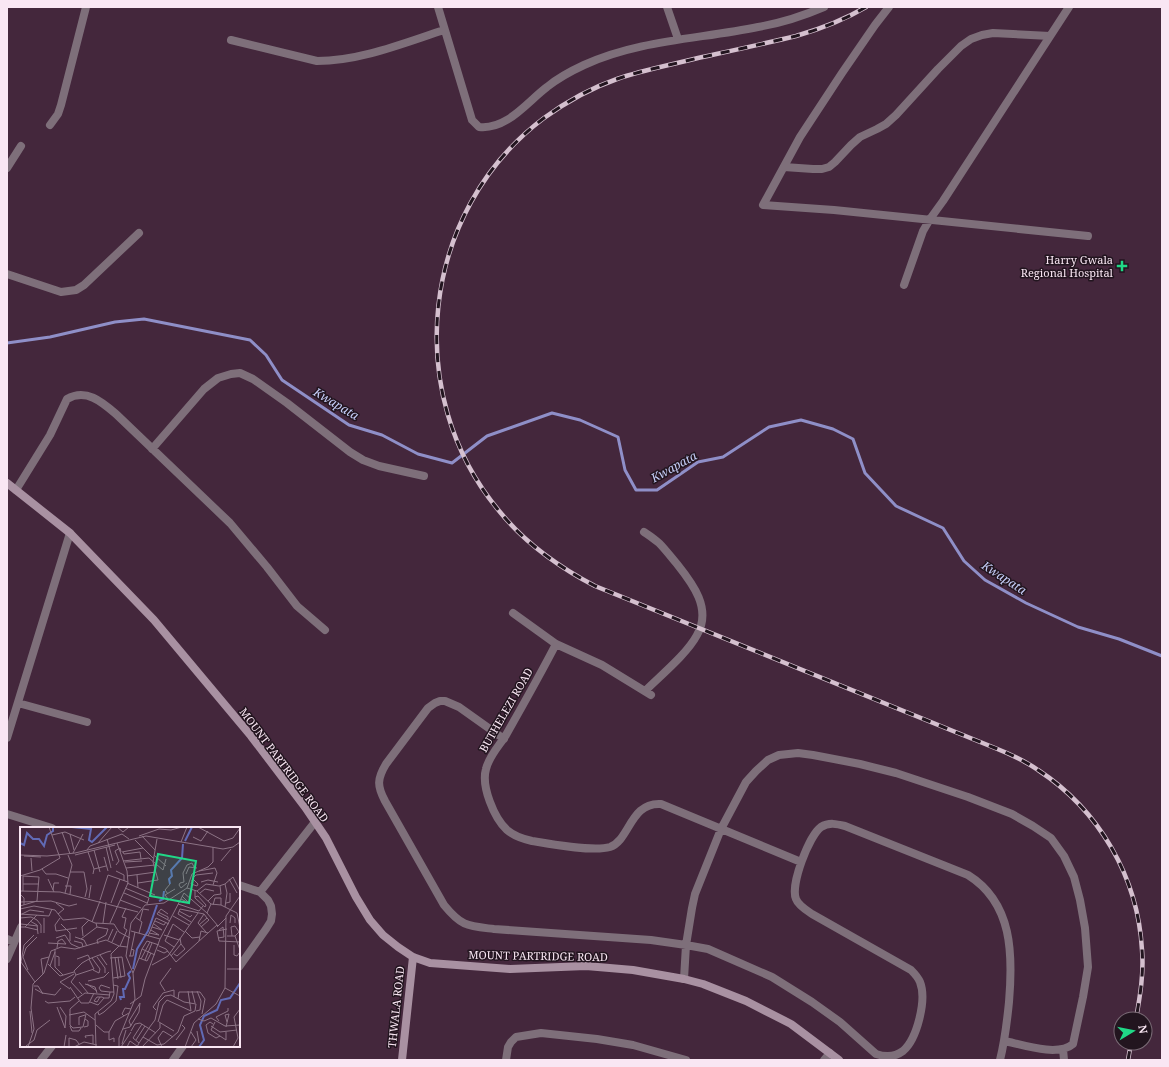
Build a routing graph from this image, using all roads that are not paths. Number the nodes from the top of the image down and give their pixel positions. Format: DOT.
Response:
graph roads {
  1 [pos="86,7"];
  2 [pos="438,7"];
  3 [pos="667,7"];
  4 [pos="824,7"];
  5 [pos="889,7"];
  6 [pos="1069,7"];
  7 [pos="444,30"];
  8 [pos="1050,36"];
  9 [pos="678,39"];
  10 [pos="231,40"];
  11 [pos="50,125"];
  12 [pos="21,146"];
  13 [pos="784,167"];
  14 [pos="7,168"];
  15 [pos="930,220"];
  16 [pos="139,233"];
  17 [pos="1088,236"];
  18 [pos="7,274"];
  19 [pos="904,285"];
  20 [pos="152,449"];
  21 [pos="424,476"];
  22 [pos="7,483"];
  23 [pos="16,490"];
  24 [pos="644,532"];
  25 [pos="70,533"];
  26 [pos="514,613"];
  27 [pos="325,630"];
  28 [pos="556,644"];
  29 [pos="18,703"];
  30 [pos="87,722"];
  31 [pos="7,738"];
  32 [pos="504,739"];
  33 [pos="7,814"];
  34 [pos="315,822"];
  35 [pos="49,827"];
  36 [pos="721,829"];
  37 [pos="801,862"];
  38 [pos="240,885"];
  39 [pos="260,892"];
  40 [pos="20,928"];
  41 [pos="11,940"];
  42 [pos="686,945"];
  43 [pos="413,957"];
  44 [pos="7,959"];
  45 [pos="240,966"];
  46 [pos="684,979"];
  47 [pos="1005,1041"];
  48 [pos="51,1047"];
  49 [pos="182,1047"];
  50 [pos="1063,1049"];
  51 [pos="830,1053"];
  52 [pos="668,1058"];
  53 [pos="41,1060"];
  54 [pos="173,1060"];
  55 [pos="402,1060"];
  56 [pos="506,1060"];
  57 [pos="686,1060"];
  58 [pos="824,1060"];
  59 [pos="839,1060"];
  60 [pos="1000,1060"];
  61 [pos="1064,1060"];
  1 -- 11 [label="street"];
  2 -- 7 [label="street"];
  3 -- 9 [label="street"];
  4 -- 9 [label="street"];
  5 -- 13 [label="street"];
  6 -- 8 [label="street"];
  7 -- 9 [label="street"];
  7 -- 10 [label="street"];
  8 -- 13 [label="street"];
  8 -- 15 [label="street"];
  12 -- 14 [label="street"];
  13 -- 15 [label="street"];
  15 -- 17 [label="street"];
  15 -- 19 [label="street"];
  16 -- 18 [label="street"];
  20 -- 21 [label="street"];
  20 -- 23 [label="street"];
  20 -- 27 [label="street"];
  22 -- 23 [label="street, MOUNT PARTRIDGE ROAD"];
  23 -- 25 [label="street, MOUNT PARTRIDGE ROAD"];
  24 -- 28 [label="street"];
  25 -- 29 [label="street"];
  25 -- 34 [label="street, MOUNT PARTRIDGE ROAD"];
  26 -- 28 [label="street"];
  28 -- 32 [label="street, BUTHELEZI ROAD"];
  29 -- 30 [label="street"];
  29 -- 31 [label="street"];
  32 -- 36 [label="street, BUTHELEZI ROAD"];
  32 -- 42 [label="street"];
  33 -- 35 [label="street"];
  34 -- 39 [label="street"];
  34 -- 43 [label="street, MOUNT PARTRIDGE ROAD"];
  36 -- 37 [label="street, BUTHELEZI ROAD"];
  36 -- 42 [label="street"];
  36 -- 50 [label="street"];
  37 -- 42 [label="street"];
  37 -- 47 [label="street"];
  38 -- 39 [label="street"];
  39 -- 45 [label="street"];
  40 -- 41 [label="street"];
  41 -- 44 [label="street"];
  42 -- 46 [label="street"];
  43 -- 46 [label="street, MOUNT PARTRIDGE ROAD"];
  43 -- 55 [label="street, THWALA ROAD"];
  46 -- 51 [label="street, MOUNT PARTRIDGE ROAD"];
  47 -- 50 [label="street"];
  47 -- 60 [label="street"];
  48 -- 53 [label="street"];
  49 -- 54 [label="street"];
  50 -- 61 [label="street"];
  51 -- 58 [label="street"];
  51 -- 59 [label="street, MOUNT PARTRIDGE ROAD"];
  52 -- 56 [label="street"];
  52 -- 57 [label="street"];
}
